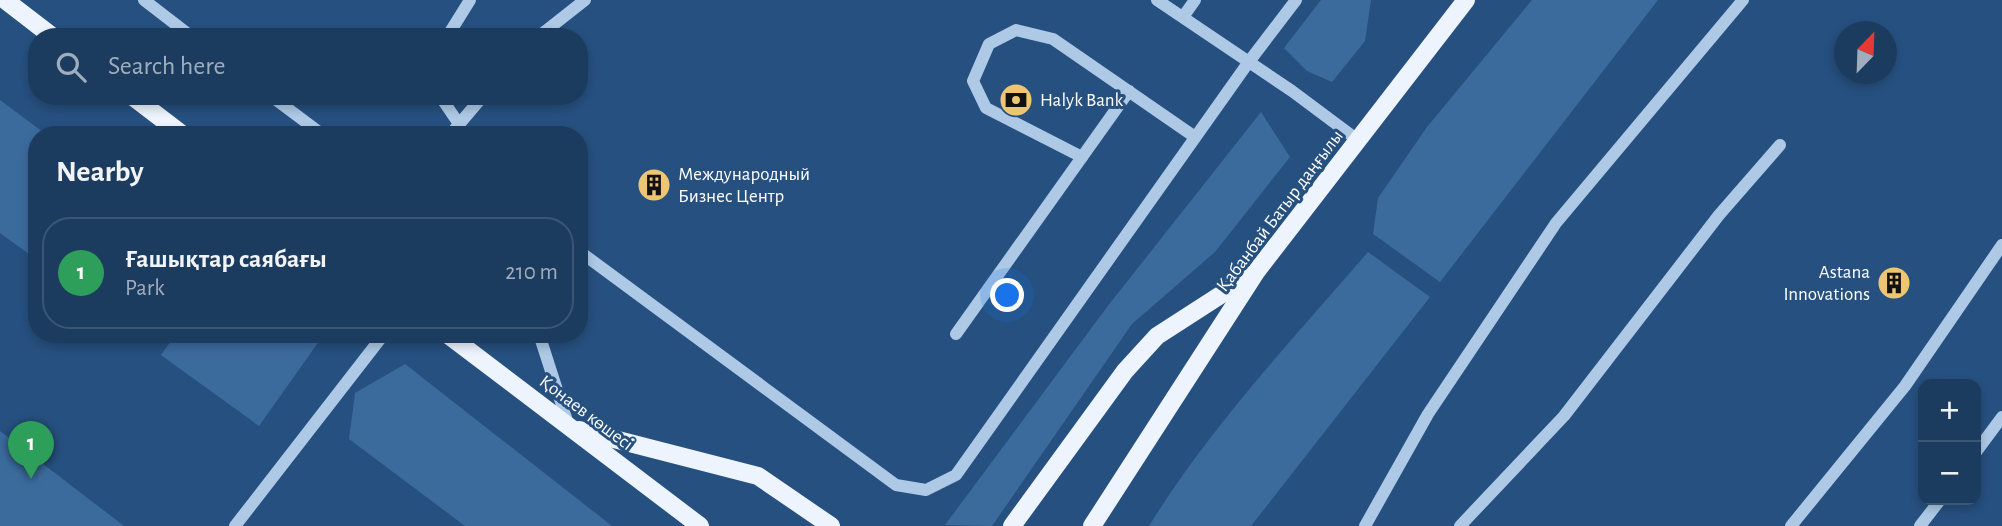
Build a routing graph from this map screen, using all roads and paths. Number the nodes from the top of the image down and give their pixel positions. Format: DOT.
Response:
graph roads {
  1 [pos="5,0"];
  2 [pos="144,0"];
  3 [pos="470,0"];
  4 [pos="585,0"];
  5 [pos="1157,0"];
  6 [pos="1195,0"];
  7 [pos="1296,0"];
  8 [pos="1466,0"];
  9 [pos="1743,0"];
  10 [pos="1183,17"];
  11 [pos="41,28"];
  12 [pos="180,28"];
  13 [pos="453,28"];
  14 [pos="549,28"];
  15 [pos="1248,62"];
  16 [pos="1129,91"];
  17 [pos="144,105"];
  18 [pos="283,105"];
  19 [pos="446,105"];
  20 [pos="475,105"];
  21 [pos="459,124"];
  22 [pos="171,126"];
  23 [pos="311,126"];
  24 [pos="1195,137"];
  25 [pos="1359,141"];
  26 [pos="1780,145"];
  27 [pos="1082,157"];
  28 [pos="2002,245"];
  29 [pos="588,258"];
  30 [pos="1256,272"];
  31 [pos="956,334"];
  32 [pos="377,343"];
  33 [pos="459,343"];
  34 [pos="543,343"];
  35 [pos="2002,417"];
  36 [pos="569,428"];
  37 [pos="1981,445"];
  38 [pos="1936,505"];
  39 [pos="235,526"];
  40 [pos="700,526"];
  41 [pos="831,526"];
  42 [pos="1012,526"];
  43 [pos="1092,526"];
  44 [pos="1365,526"];
  45 [pos="1460,526"];
  46 [pos="1790,526"];
  47 [pos="1920,526"];
  1 -- 11 [label="main road"];
  2 -- 12 [label="lane"];
  3 -- 13 [label="lane"];
  4 -- 14 [label="lane"];
  5 -- 10 [label="lane"];
  6 -- 10 [label="lane"];
  7 -- 15 [label="lane"];
  8 -- 25 [label="main road, Қабанбай Батыр даңғылы"];
  9 -- 44 [label="lane"];
  10 -- 15 [label="lane"];
  15 -- 24 [label="lane"];
  15 -- 25 [label="lane"];
  16 -- 24 [label="lane"];
  16 -- 27 [label="lane"];
  16 -- 27 [label="lane"];
  17 -- 22 [label="main road"];
  18 -- 23 [label="lane"];
  19 -- 21 [label="lane"];
  20 -- 21 [label="lane"];
  24 -- 29 [label="lane"];
  25 -- 30 [label="main road, Қабанбай Батыр даңғылы"];
  26 -- 45 [label="lane"];
  27 -- 31 [label="lane"];
  28 -- 46 [label="lane"];
  30 -- 42 [label="main road"];
  30 -- 43 [label="main road, Қабанбай Батыр даңғылы"];
  32 -- 39 [label="lane"];
  33 -- 36 [label="main road, Қонаев көшесі"];
  34 -- 36 [label="lane"];
  35 -- 37 [label="lane"];
  36 -- 40 [label="main road, Қонаев көшесі"];
  36 -- 41 [label="main road"];
  38 -- 47 [label="lane"];
}
